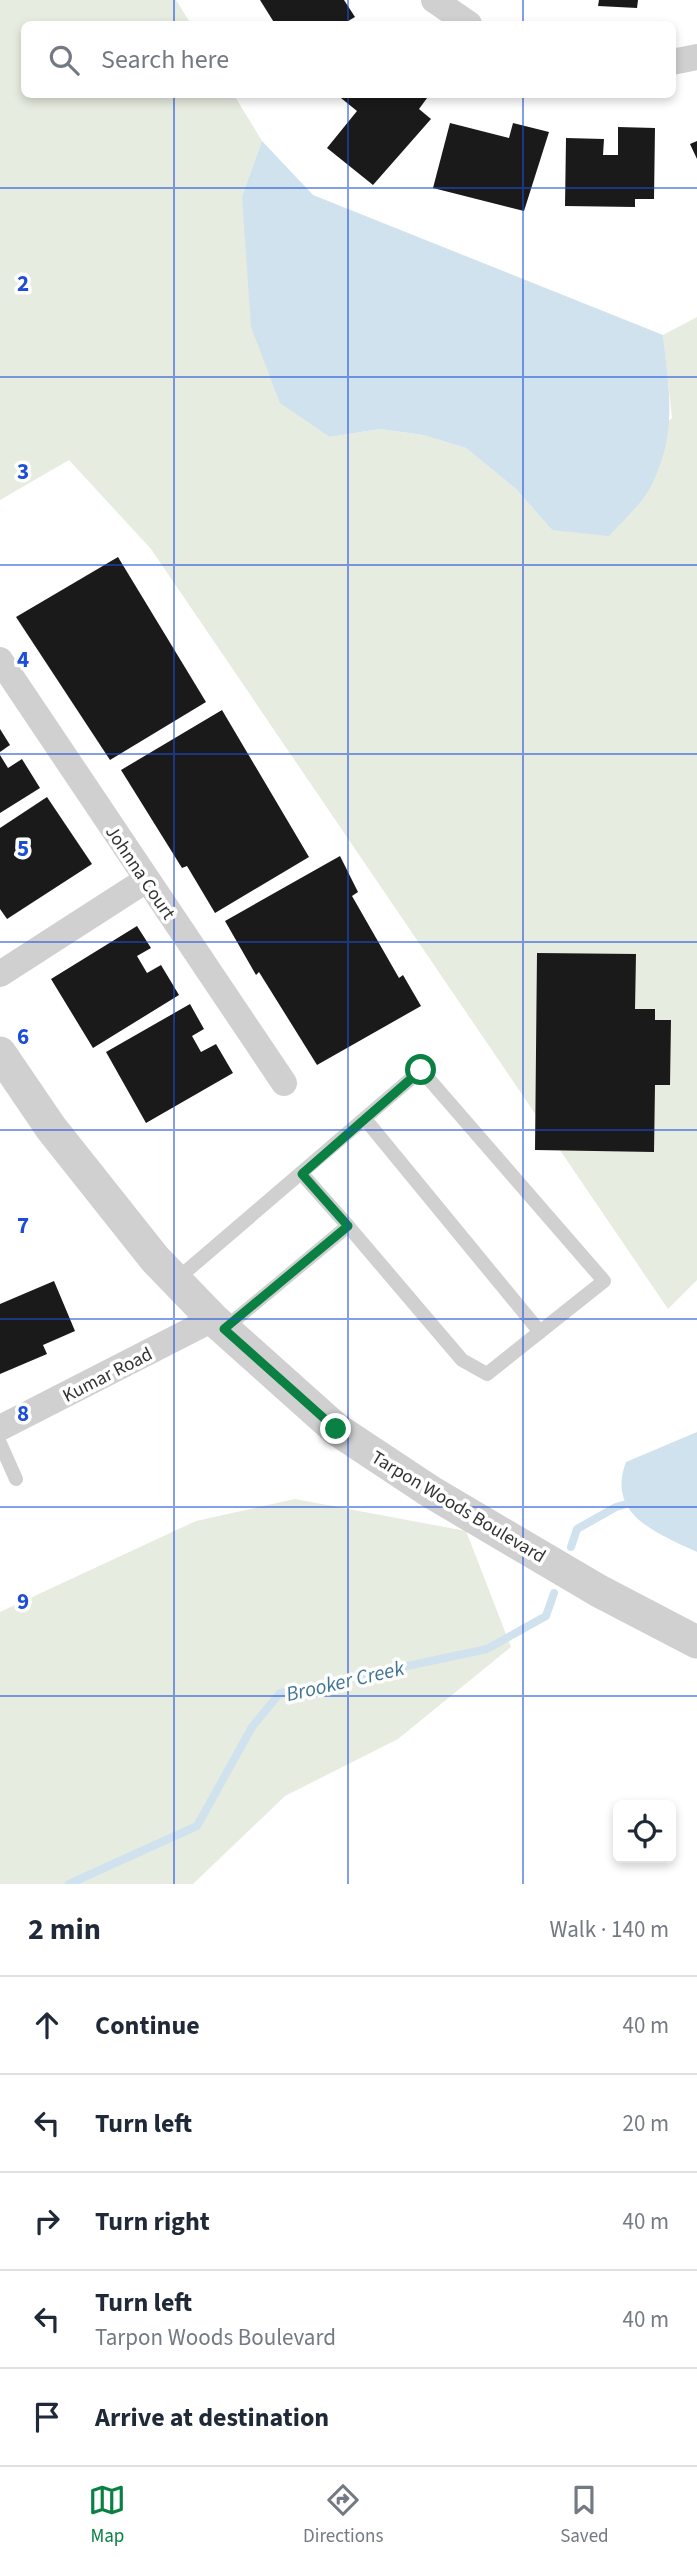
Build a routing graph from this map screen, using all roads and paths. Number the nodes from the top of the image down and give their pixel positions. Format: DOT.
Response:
graph roads {
  1 [pos="434,0"];
  2 [pos="465,21"];
  3 [pos="697,57"];
  4 [pos="676,61"];
  5 [pos="0,660"];
  6 [pos="146,880"];
  7 [pos="0,974"];
  8 [pos="0,1053"];
  9 [pos="284,1083"];
  10 [pos="365,1119"];
  11 [pos="302,1174"];
  12 [pos="348,1226"];
  13 [pos="176,1280"];
  14 [pos="219,1324"];
  15 [pos="540,1332"];
  16 [pos="0,1428"];
  17 [pos="0,1443"];
  18 [pos="16,1479"];
  19 [pos="697,1642"];
  1 -- 2 [label="street"];
  3 -- 4 [label="street"];
  5 -- 6 [label="street, Johnna Court"];
  6 -- 7 [label="street"];
  6 -- 9 [label="street, Johnna Court"];
  8 -- 13 [label="street, Tarpon Woods Boulevard"];
  10 -- 11 [label="lane"];
  10 -- 15 [label="lane"];
  10 -- 15 [label="lane"];
  11 -- 12 [label="lane"];
  11 -- 13 [label="lane"];
  12 -- 14 [label="lane"];
  12 -- 15 [label="lane"];
  13 -- 14 [label="street, Tarpon Woods Boulevard"];
  14 -- 16 [label="street, Kumar Road"];
  14 -- 19 [label="street, Tarpon Woods Boulevard"];
  17 -- 18 [label="lane"];
}
